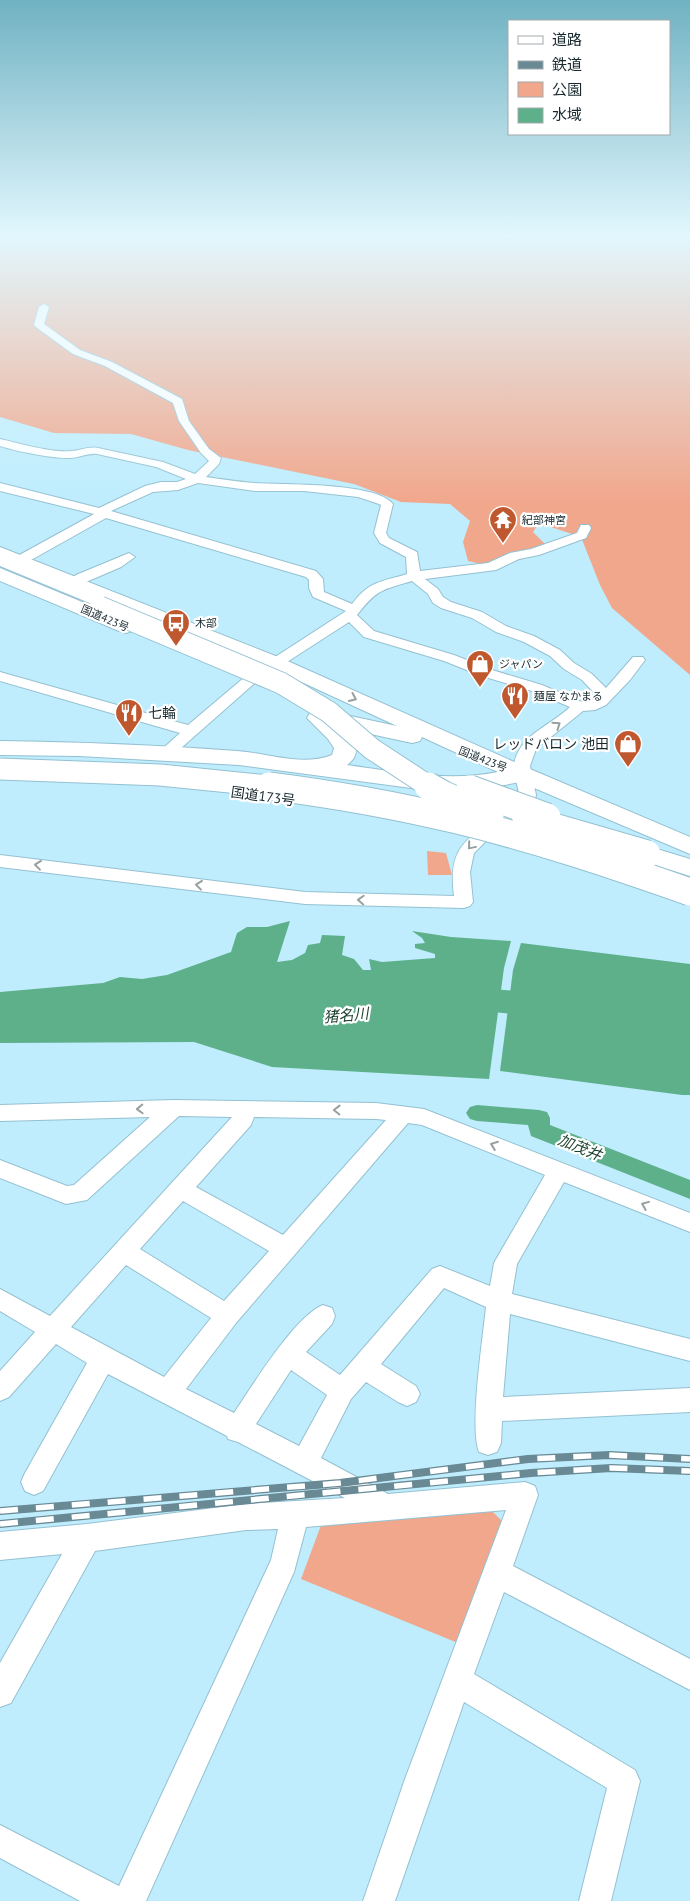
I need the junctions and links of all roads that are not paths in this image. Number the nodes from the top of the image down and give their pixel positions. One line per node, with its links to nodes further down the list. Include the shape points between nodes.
1 (39, 325): 3 (street, via 77,353 110,364 178,401 184,421 205,452 215,458 215,462)
2 (0, 442): 3 (street, via 70,455 98,451 159,464)
3 (197, 479): 5 (street, via 178,486 149,489); 10 (street, via 255,487 304,487 359,494 383,501 387,504 380,533 384,540 412,555)
4 (0, 487): 5 (street)
5 (101, 513): 8 (street); 12 (street, via 311,574 316,579 318,594)
6 (584, 528): 10 (street, via 582,535 491,566)
7 (129, 556): 11 (street)
8 (5, 560): 11 (highway, 国道423号); 29 (highway, bridge, via 289,678 330,701 392,748 463,786 496,800 593,829); 32 (highway, bridge, via 100,607 298,692 329,712 389,761 444,795 517,826)
9 (0, 574): 16 (highway, 国道423号)
10 (414, 576): 12 (street, via 378,586 367,593); 17 (street, via 446,605 477,615 555,653)
11 (74, 582): 14 (highway, 国道423号)
12 (352, 612): 14 (street); 18 (street, via 369,634 537,688)
13 (638, 660): 17 (street)
14 (276, 663): 16 (street); 26 (highway, 国道423号, one-way to 26)
15 (0, 676): 20 (street)
16 (251, 680): 19 (highway, 国道423号); 20 (street)
17 (605, 696): 18 (street, via 590,707)
18 (579, 706): 26 (street, one-way to 18, via 527,748)
19 (307, 709): 24 (highway, via 339,735 346,748 346,753 335,762); 26 (highway, 国道423号, via 344,723 445,745)
20 (191, 731): 22 (street)
21 (0, 748): 22 (highway)
22 (166, 753): 24 (highway)
23 (0, 757): 29 (highway, bridge, via 220,766 323,778 497,811)
24 (313, 767): 26 (highway, via 450,784 494,781)
25 (0, 769): 33 (highway, bridge, via 212,778 372,802 548,844)
26 (522, 774): 27 (highway, 国道173号, via 411,805 366,810 158,784); 28 (highway); 30 (street, one-way to 30, via 528,798 526,805 478,837 463,856 460,867 464,902 305,898)
27 (0, 779)
28 (690, 846)
29 (647, 854): 31 (highway)
30 (0, 861)
31 (690, 868)
32 (690, 884)
33 (690, 892)
34 (174, 1108): 35 (street); 36 (street, one-way to 36); 38 (street, via 79,1194 66,1195)
35 (246, 1109): 37 (street, one-way to 35); 40 (street, via 243,1118)
36 (0, 1113)
37 (404, 1114): 39 (street, one-way to 37, via 424,1117); 42 (street)
38 (0, 1169)
39 (559, 1170): 41 (street, one-way to 39); 45 (street, via 506,1264)
40 (180, 1188): 42 (street); 43 (street)
41 (690, 1223)
42 (285, 1248): 46 (street)
43 (123, 1251): 46 (street); 48 (street)
44 (0, 1299): 48 (street)
45 (499, 1301): 49 (street); 52 (street, via 440,1276); 58 (street)
46 (226, 1315): 55 (street)
47 (323, 1316): 50 (street)
48 (52, 1330): 51 (street); 53 (street)
49 (690, 1350)
50 (288, 1354): 54 (street); 59 (street)
51 (103, 1359): 55 (street); 62 (street)
52 (364, 1367): 54 (street); 56 (street)
53 (0, 1389)
54 (342, 1391): 61 (street)
55 (167, 1393): 59 (street)
56 (407, 1394)
57 (690, 1400): 58 (street)
58 (489, 1410): 60 (street)
59 (237, 1430): 61 (street)
60 (488, 1443)
61 (304, 1464): 63 (street)
62 (34, 1482)
63 (386, 1508): 64 (street); 67 (street, via 525,1495)
64 (295, 1515): 65 (street, via 246,1517); 73 (street, via 284,1562)
65 (88, 1538): 66 (street); 70 (street)
66 (0, 1546)
67 (497, 1573): 68 (street); 69 (street)
68 (690, 1675)
69 (457, 1680): 74 (street); 75 (street, via 624,1781)
70 (0, 1692)
71 (0, 1841): 72 (street)
72 (114, 1901)
73 (129, 1901)
74 (379, 1901)
75 (595, 1901)

